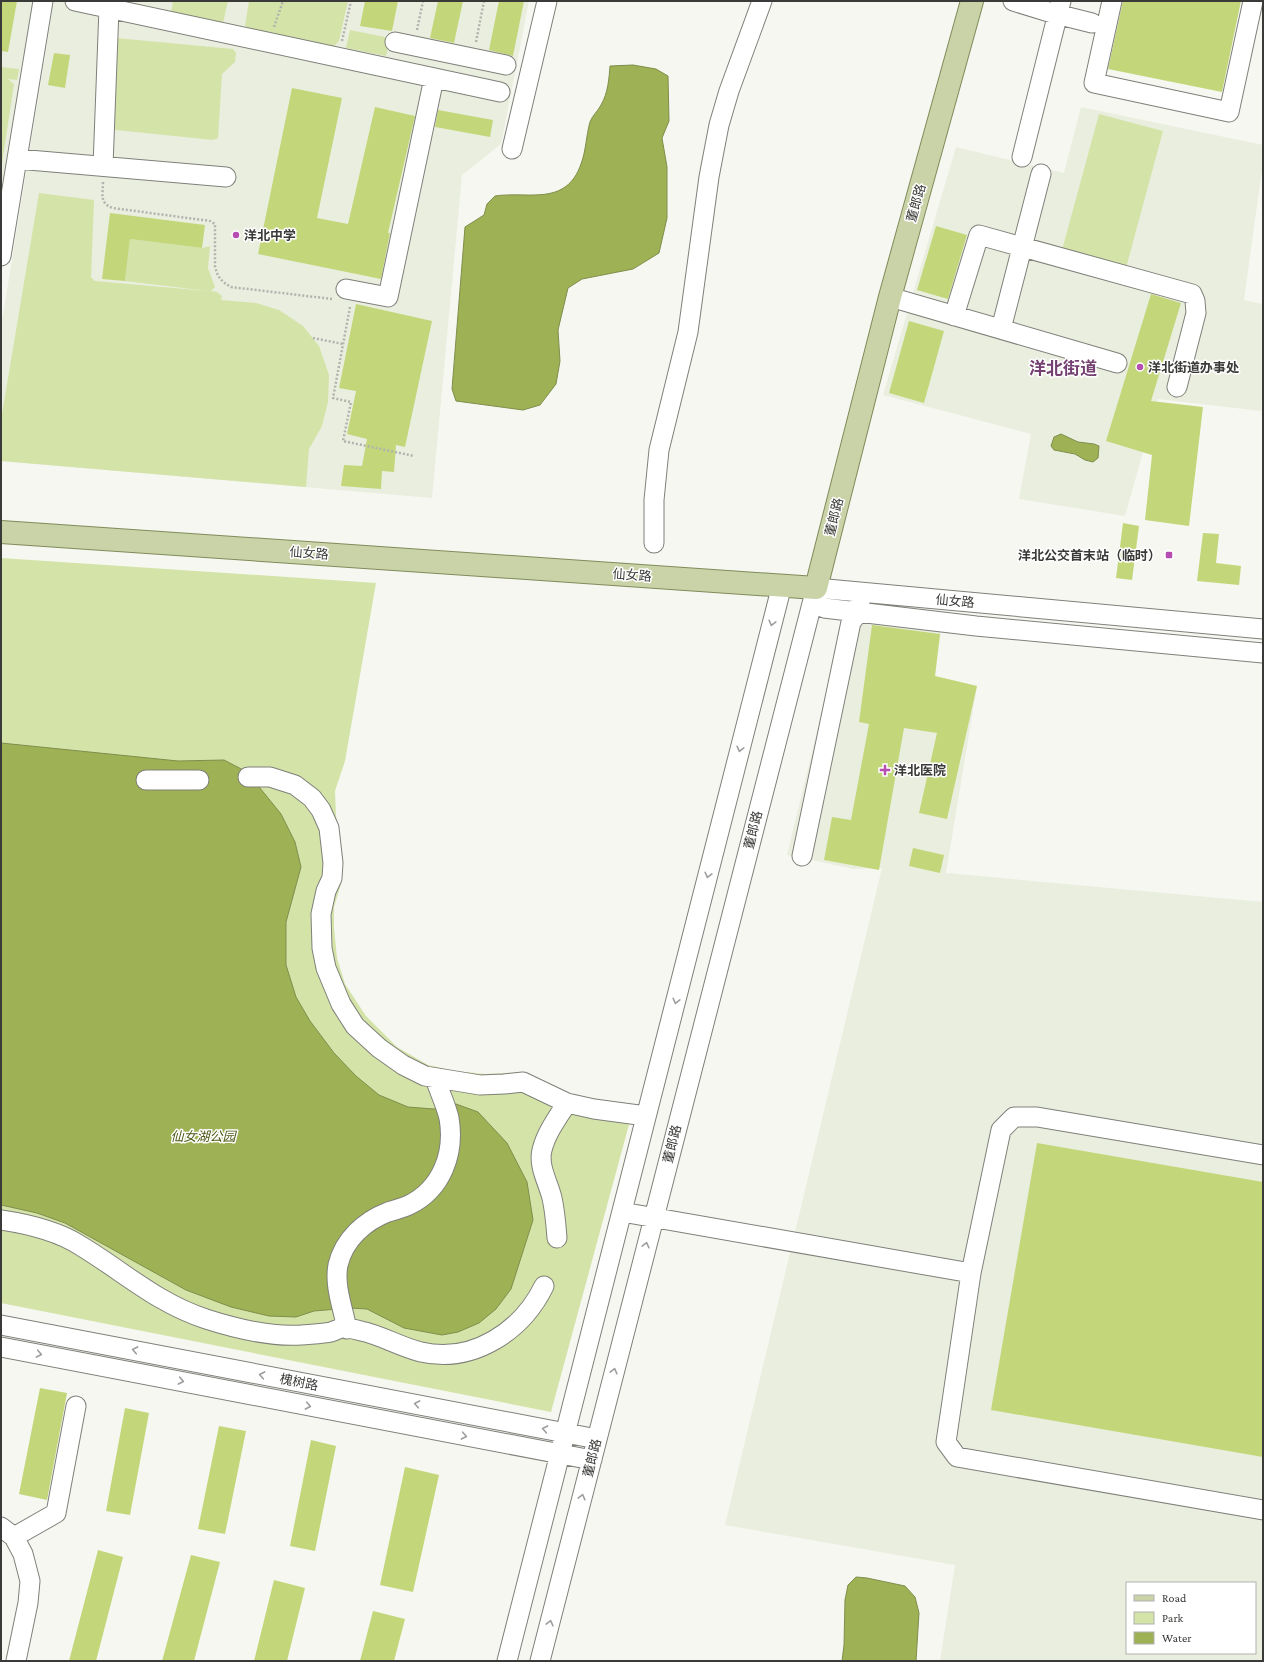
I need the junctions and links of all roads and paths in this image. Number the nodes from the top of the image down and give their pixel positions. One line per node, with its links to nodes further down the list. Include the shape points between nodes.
1 (43, 1): 27 (street)
2 (75, 1): 13 (street)
3 (283, 1): 18 (path)
4 (351, 1): 20 (path)
5 (423, 1): 19 (path)
6 (484, 1): 21 (path)
7 (547, 1): 25 (street)
8 (762, 1): 43 (street, via 719,125 709,177 688,332 659,450 654,500)
9 (972, 1): 34 (main road, 董郎路)
10 (1013, 1): 14 (street)
11 (1112, 1): 16 (street, via 1094,83 1229,112)
12 (1253, 1): 16 (street)
13 (109, 8): 18 (street); 28 (street)
14 (1059, 8): 15 (street); 26 (street)
15 (1092, 23)
16 (1256, 23)
17 (395, 42): 19 (street)
18 (270, 43): 20 (street)
19 (421, 48): 21 (street); 23 (street)
20 (338, 58): 23 (street)
21 (473, 58): 22 (street)
22 (506, 65)
23 (428, 77): 24 (street); 33 (street, via 388,297)
24 (500, 92)
25 (512, 150)
26 (1022, 157)
27 (17, 159): 28 (street); 32 (street)
28 (103, 166): 30 (street); 33 (path, via 103,201 106,206 210,221 215,224 216,273 231,287 335,299)
29 (1041, 174): 31 (street)
30 (226, 177)
31 (1022, 247): 35 (street, via 978,235); 36 (street); 40 (street, via 1192,294 1196,312)
32 (1, 256)
33 (350, 290): 38 (path)
34 (890, 297): 35 (street); 45 (main road, 董郎路)
35 (954, 316): 36 (street)
36 (1001, 329): 39 (street)
37 (312, 338): 38 (path)
38 (343, 344): 41 (path, via 332,398 351,402 343,441)
39 (1117, 363)
40 (1177, 387)
41 (414, 456)
42 (1, 532): 44 (main road, 仙女路)
43 (654, 543)
44 (782, 585): 45 (main road, 仙女路); 57 (street, one-way to 57)
45 (816, 588): 46 (street, 仙女路); 60 (street, 董郎路)
46 (861, 592): 48 (street); 49 (street, 仙女路)
47 (824, 608): 48 (street)
48 (859, 612): 50 (street, via 976,626); 54 (street, via 851,622)
49 (1263, 629)
50 (1263, 653)
51 (251, 777): 55 (street, via 270,777 295,786 312,798 321,810 329,828 333,862 332,878 324,899 320,928 326,968 341,1004 355,1026 379,1048 403,1065)
52 (146, 780): 53 (street)
53 (199, 780)
54 (802, 856)
55 (435, 1078): 56 (street, via 480,1085 523,1082); 65 (street, via 448,1117 450,1147 447,1162 441,1176 421,1198 372,1220 361,1227 351,1239 338,1266 338,1286)
56 (567, 1103): 57 (street, via 594,1110); 62 (street, via 551,1128 542,1150 541,1161 552,1198)
57 (646, 1116): 59 (street)
58 (1263, 1156): 63 (street, via 1037,1117 1014,1117 1001,1130)
59 (622, 1212): 60 (street); 69 (street)
60 (654, 1217): 63 (street); 70 (street, 董郎路, one-way to 60)
61 (1, 1220): 65 (street, via 42,1229 81,1245 121,1274 170,1304 206,1319 268,1333 299,1335 331,1332 342,1328)
62 (557, 1238)
63 (971, 1273): 73 (street, via 946,1442 957,1457)
64 (544, 1286): 65 (street, via 528,1312 510,1330 470,1351 445,1354 422,1352 393,1343)
65 (345, 1321)
66 (1, 1325): 69 (street, 槐树路, one-way to 66)
67 (1, 1347): 71 (street, 槐树路, one-way to 71)
68 (76, 1406): 74 (street, via 56,1513)
69 (566, 1433): 70 (street, 槐树路); 71 (street)
70 (597, 1439): 72 (street, 董郎路)
71 (560, 1454): 72 (street, 槐树路); 76 (street)
72 (592, 1460): 77 (street, 董郎路, one-way to 72)
73 (1263, 1510)
74 (8, 1532): 75 (street, via 22,1554 30,1581)
75 (16, 1661)
76 (507, 1661)
77 (540, 1661)

